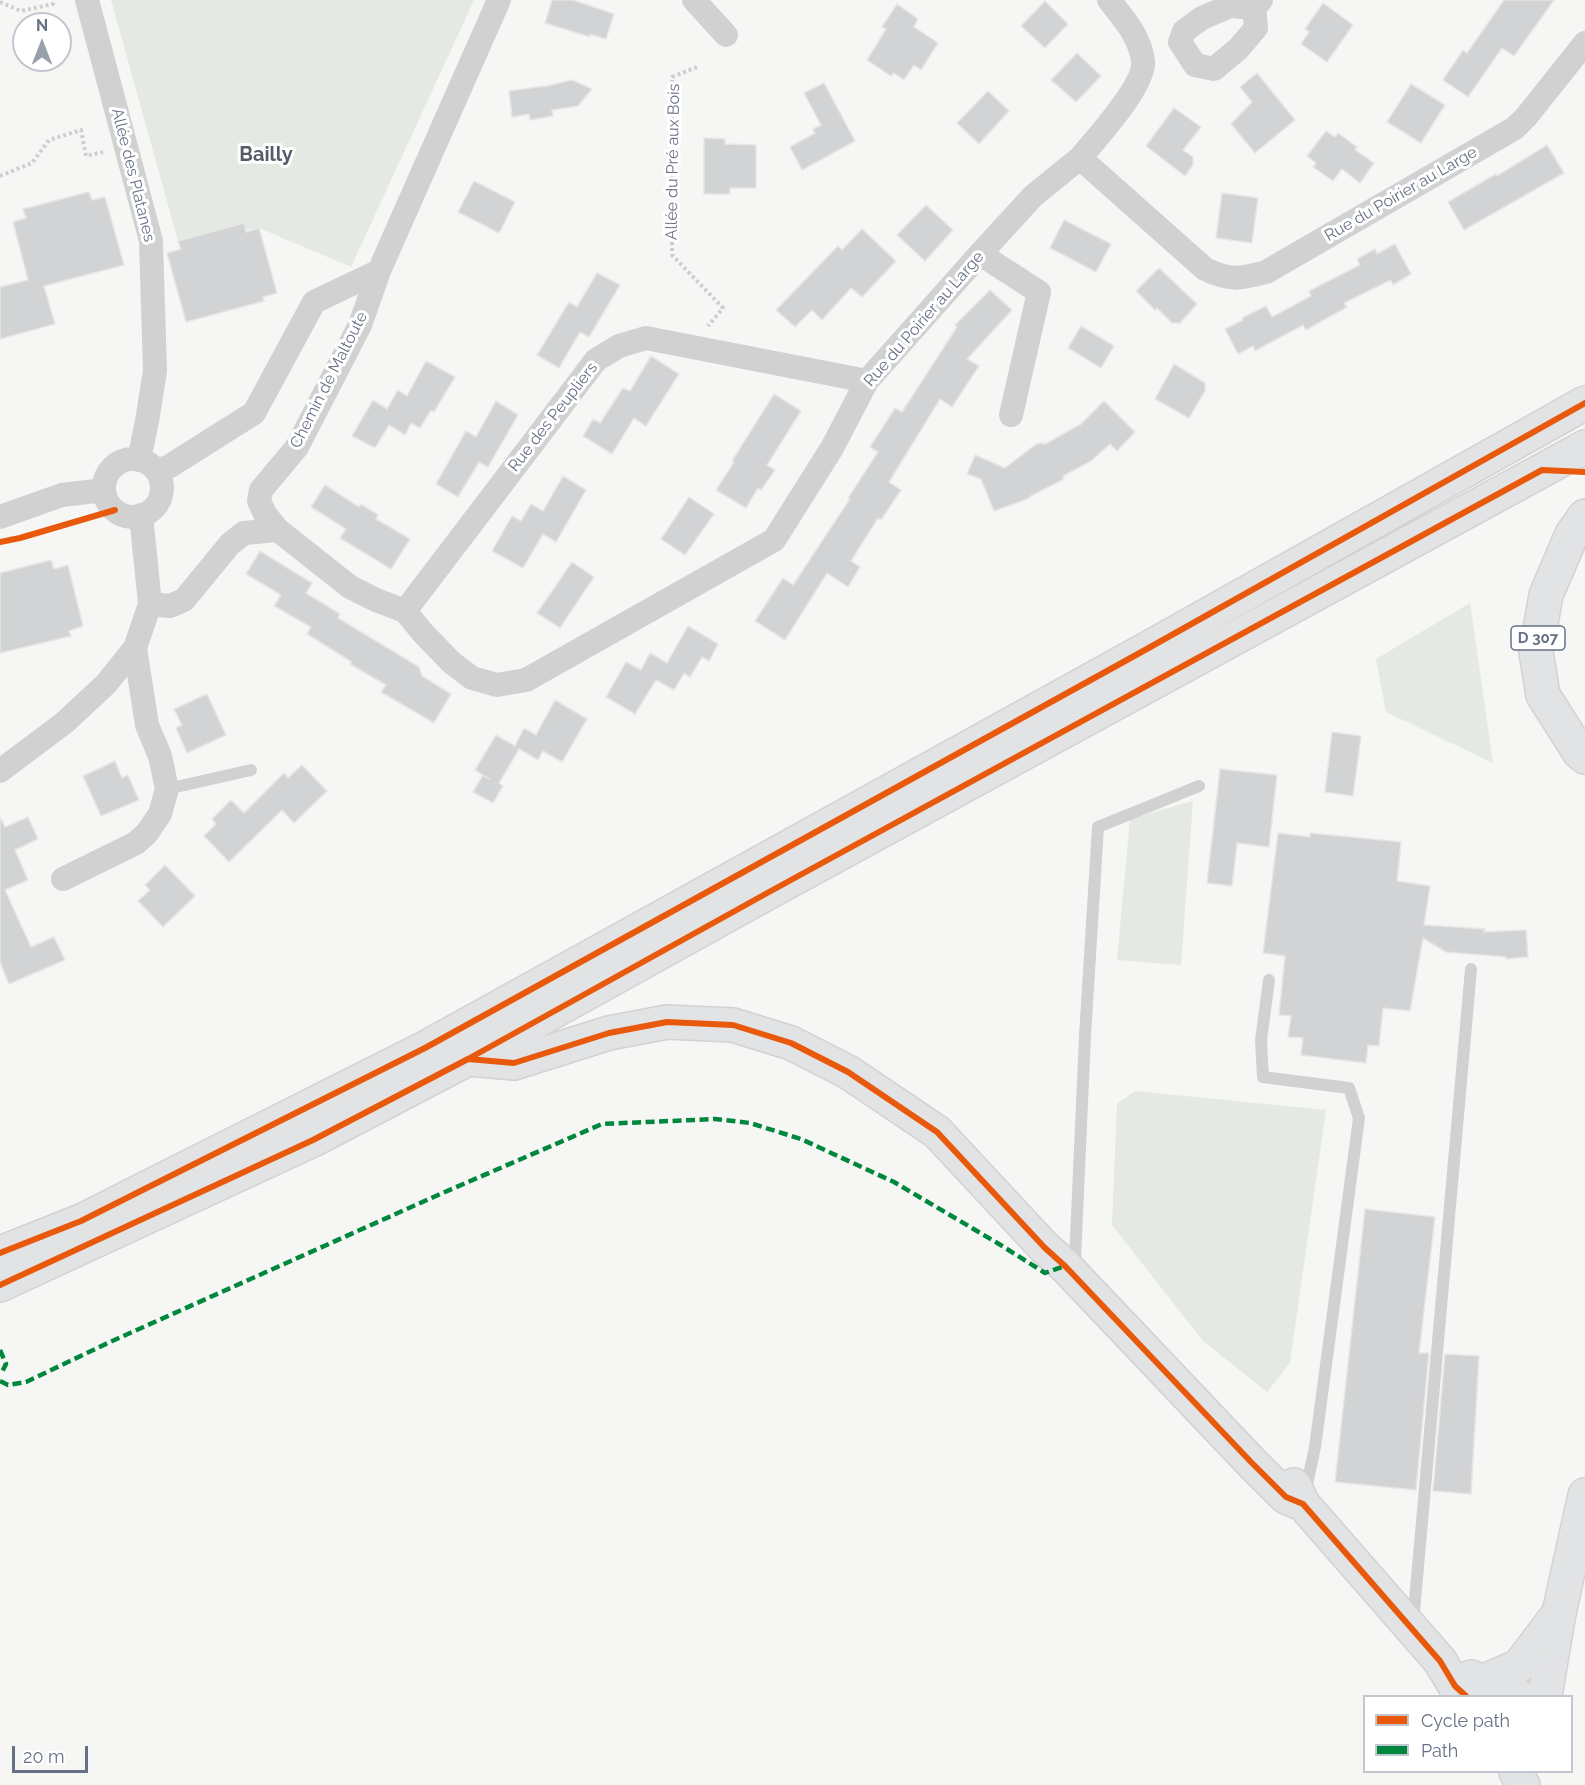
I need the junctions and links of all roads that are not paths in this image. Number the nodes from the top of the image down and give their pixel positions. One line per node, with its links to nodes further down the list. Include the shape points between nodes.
1 (87, 0): 14 (street, Allée des Platanes, via 151,241 155,371 147,421)
2 (499, 0): 9 (street, Chemin de Maltoute)
3 (694, 0): 5 (street)
4 (1109, 0): 7 (street, via 1127,22 1144,63 1122,106)
5 (726, 35)
6 (1585, 43): 7 (street, Rue du Poirier au Large, via 1515,128 1266,272 1242,278 1221,277 1205,269)
7 (1080, 158): 8 (street, Rue du Poirier au Large, via 1033,196)
8 (980, 254): 10 (street, Rue du Poirier au Large); 12 (street, via 1039,292)
9 (379, 271): 14 (street, Chemin de Maltoute, via 314,302 254,413 170,466); 19 (street, Chemin de Maltoute, via 360,325 297,447 261,490 259,501)
10 (867, 381): 21 (street, Rue des Peupliers, via 646,338 620,346 596,360); 21 (street, Rue du Poirier au Large, via 832,448 774,540 526,680 497,685 472,678)
11 (1585, 403): 32 (main road, via 425,1048 81,1221)
12 (1011, 415)
13 (1585, 447): 31 (main road)
14 (148, 465): 15 (street, via 124,460 109,472); 16 (street, via 160,478 162,488 156,506)
15 (104, 490): 16 (street, via 115,510 132,517); 18 (street, via 62,495)
16 (141, 515): 20 (street)
17 (1585, 516): 23 (main road, D 307, via 1572,534 1546,595 1536,652 1543,695)
18 (0, 518)
19 (278, 530): 20 (street, via 244,533 230,544 184,600 170,606); 21 (street, Rue du Poirier au Large, via 350,587)
20 (150, 604): 22 (street)
21 (405, 611)
22 (135, 648): 25 (street, via 106,684 64,723); 27 (street, via 147,725 160,756)
23 (1585, 757)
24 (251, 770): 27 (lane)
25 (0, 771)
26 (1199, 786): 33 (lane, via 1098,827)
27 (167, 789): 28 (street, via 160,814 136,843)
28 (63, 879)
29 (1471, 969): 38 (lane)
30 (1269, 980): 36 (lane, via 1261,1040 1263,1077 1349,1088 1359,1118 1315,1447)
31 (468, 1059): 33 (main road, via 514,1063 609,1033 667,1022 733,1025 791,1044 848,1072 937,1132 1045,1248); 34 (main road, via 313,1140)
32 (0, 1253)
33 (1070, 1263): 36 (main road, via 1265,1476 1286,1497)
34 (0, 1285)
35 (1585, 1495): 37 (main road)
36 (1303, 1504): 38 (main road)
37 (1559, 1613): 39 (main road, via 1519,1666); 41 (main road)
38 (1412, 1628): 39 (main road, via 1440,1660 1468,1676)
39 (1475, 1689): 40 (main road)
40 (1513, 1695)
41 (1545, 1695)

